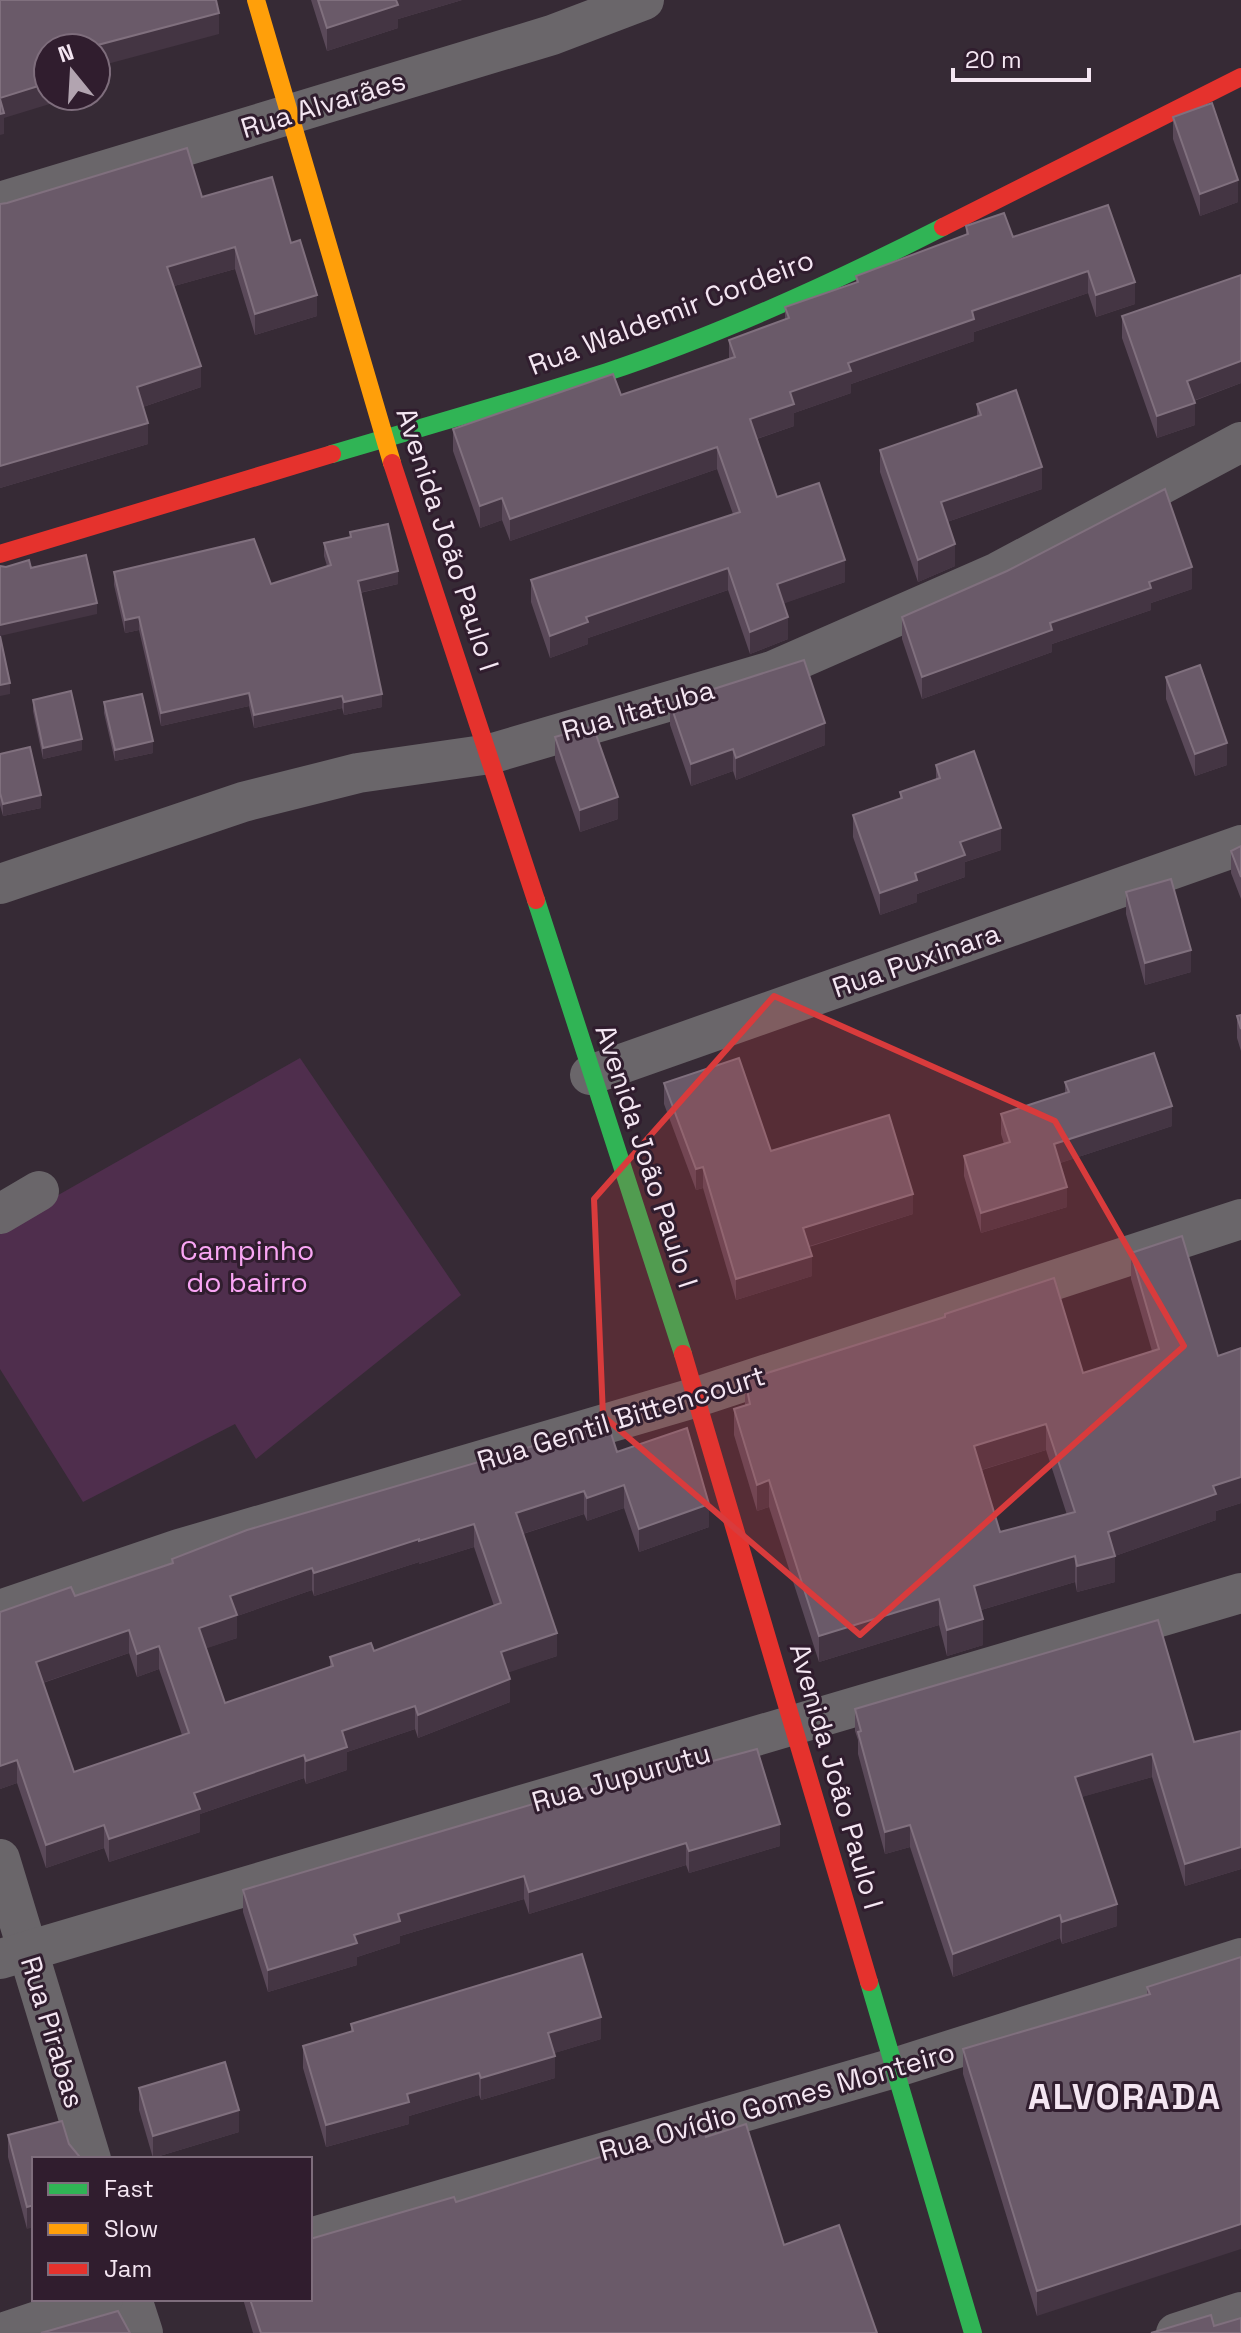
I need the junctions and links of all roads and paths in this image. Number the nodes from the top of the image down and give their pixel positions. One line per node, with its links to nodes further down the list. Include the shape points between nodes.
1 (256, 0): 4 (street, Avenida João Paulo I)
2 (644, 0): 4 (street, Rua Alvarães, via 552,35)
3 (1241, 77): 6 (street, Rua Waldemir Cordeiro, via 858,270 733,324 609,371)
4 (289, 114): 5 (street, Rua Alvarães); 6 (street, Avenida João Paulo I)
5 (0, 202)
6 (383, 438): 8 (street, Rua Waldemir Cordeiro); 9 (street, Avenida João Paulo I)
7 (1241, 442): 9 (street, Rua Itatuba, via 998,572 772,671)
8 (0, 554)
9 (490, 754): 11 (street, Rua Itatuba, via 358,773 243,802); 12 (street, Avenida João Paulo I)
10 (1241, 845): 12 (street, Rua Puxinara)
11 (0, 884)
12 (590, 1075): 16 (street, Avenida João Paulo I)
13 (39, 1191): 14 (street)
14 (0, 1214)
15 (1241, 1219): 16 (street, Rua Gentil Bittencourt)
16 (697, 1397): 18 (street, Rua Gentil Bittencourt, via 179,1549); 19 (street, Avenida João Paulo I)
17 (1241, 1593): 19 (street, Rua Jupurutu)
18 (0, 1610)
19 (794, 1726): 21 (street, Rua Jupurutu); 23 (street, Avenida João Paulo I)
20 (0, 1859): 21 (street, Rua Pirabas)
21 (14, 1954): 24 (street, Rua Pirabas)
22 (1241, 1958): 23 (street, Rua Ovídio Gomes Monteiro)
23 (894, 2068): 25 (street, Rua Ovídio Gomes Monteiro); 31 (street, Avenida João Paulo I)
24 (90, 2157)
25 (312, 2237)
26 (97, 2301): 29 (street)
27 (133, 2301): 30 (street)
28 (1241, 2312): 32 (street)
29 (2, 2333)
30 (143, 2333)
31 (973, 2333)
32 (1176, 2333)

